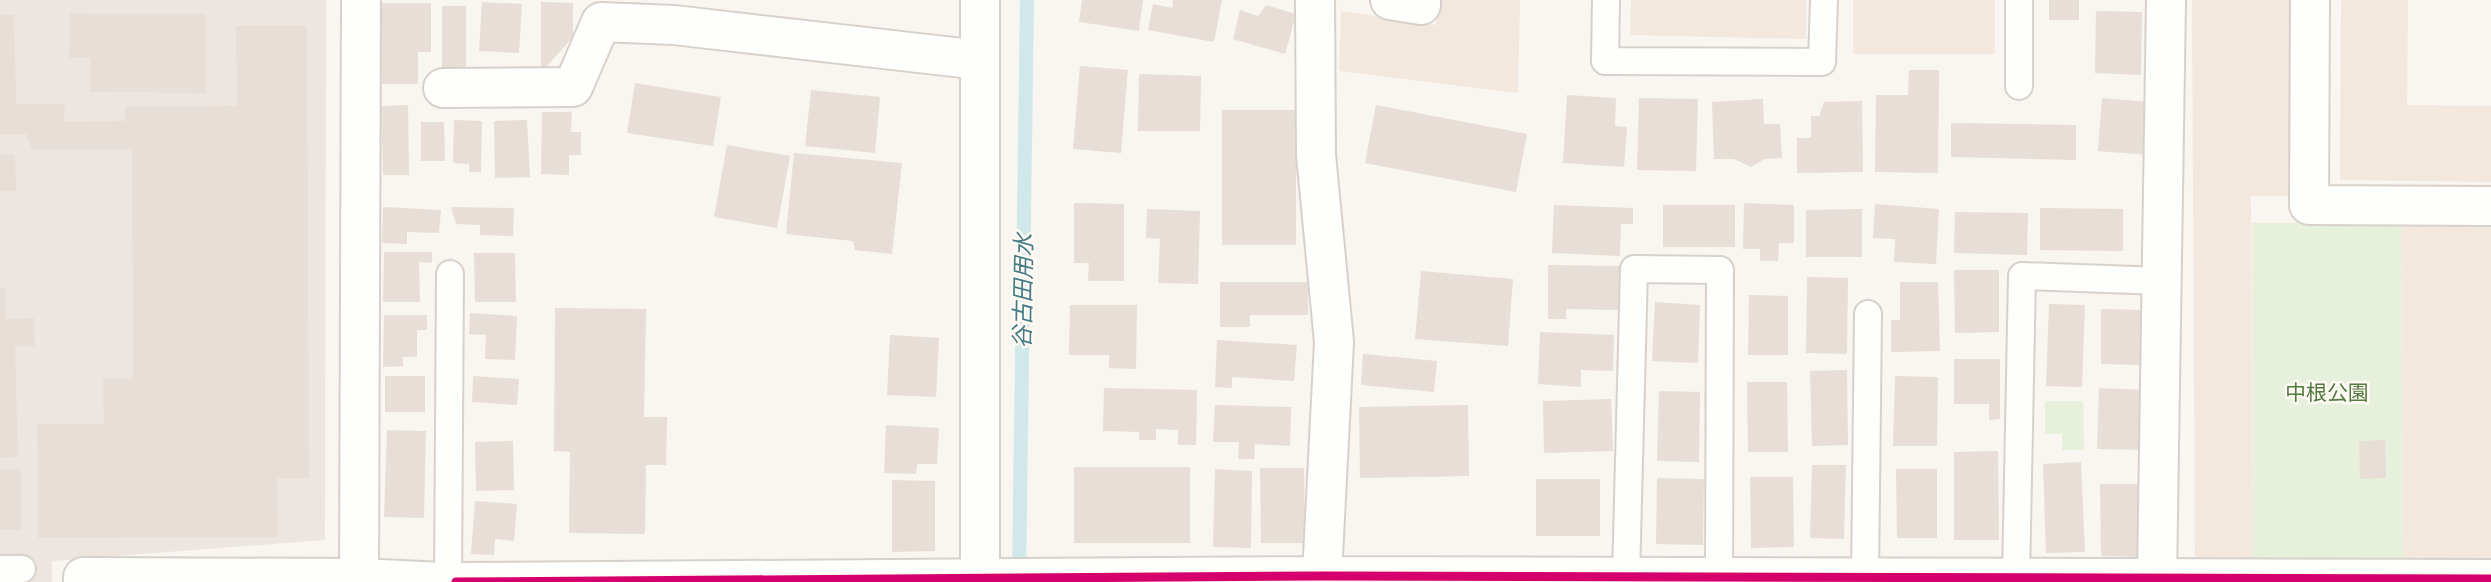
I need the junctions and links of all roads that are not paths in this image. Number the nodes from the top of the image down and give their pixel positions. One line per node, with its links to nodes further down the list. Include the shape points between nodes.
1 (362, 0): 21 (street)
2 (981, 0): 11 (street)
3 (1315, 0): 18 (street, via 1316,155 1334,342)
4 (1390, 0): 5 (street, via 1421,5)
5 (1421, 0)
6 (1606, 0): 7 (lane, via 1605,61 1809,62 1822,62)
7 (1824, 0)
8 (2020, 0): 12 (lane)
9 (2166, 0): 16 (street)
10 (2310, 0): 14 (street, via 2309,205)
11 (980, 60): 13 (street, via 674,25 601,22 573,88); 26 (street)
12 (2019, 86)
13 (443, 88)
14 (2491, 206)
15 (450, 274): 29 (lane)
16 (2162, 281): 23 (lane, via 2022,275); 24 (street)
17 (1868, 314): 22 (lane)
18 (1322, 576): 19 (street); 26 (street)
19 (1626, 577): 20 (street); 20 (lane, via 1634,269 1720,270)
20 (1719, 577): 22 (street)
21 (359, 578): 27 (street, via 83,577); 28 (street)
22 (1865, 578): 23 (street)
23 (2016, 578): 24 (street)
24 (2157, 578): 25 (street, via 2325,571)
25 (2491, 579)
26 (980, 581): 30 (street)
27 (83, 582)
28 (400, 582): 29 (street)
29 (446, 582)
30 (456, 582)

